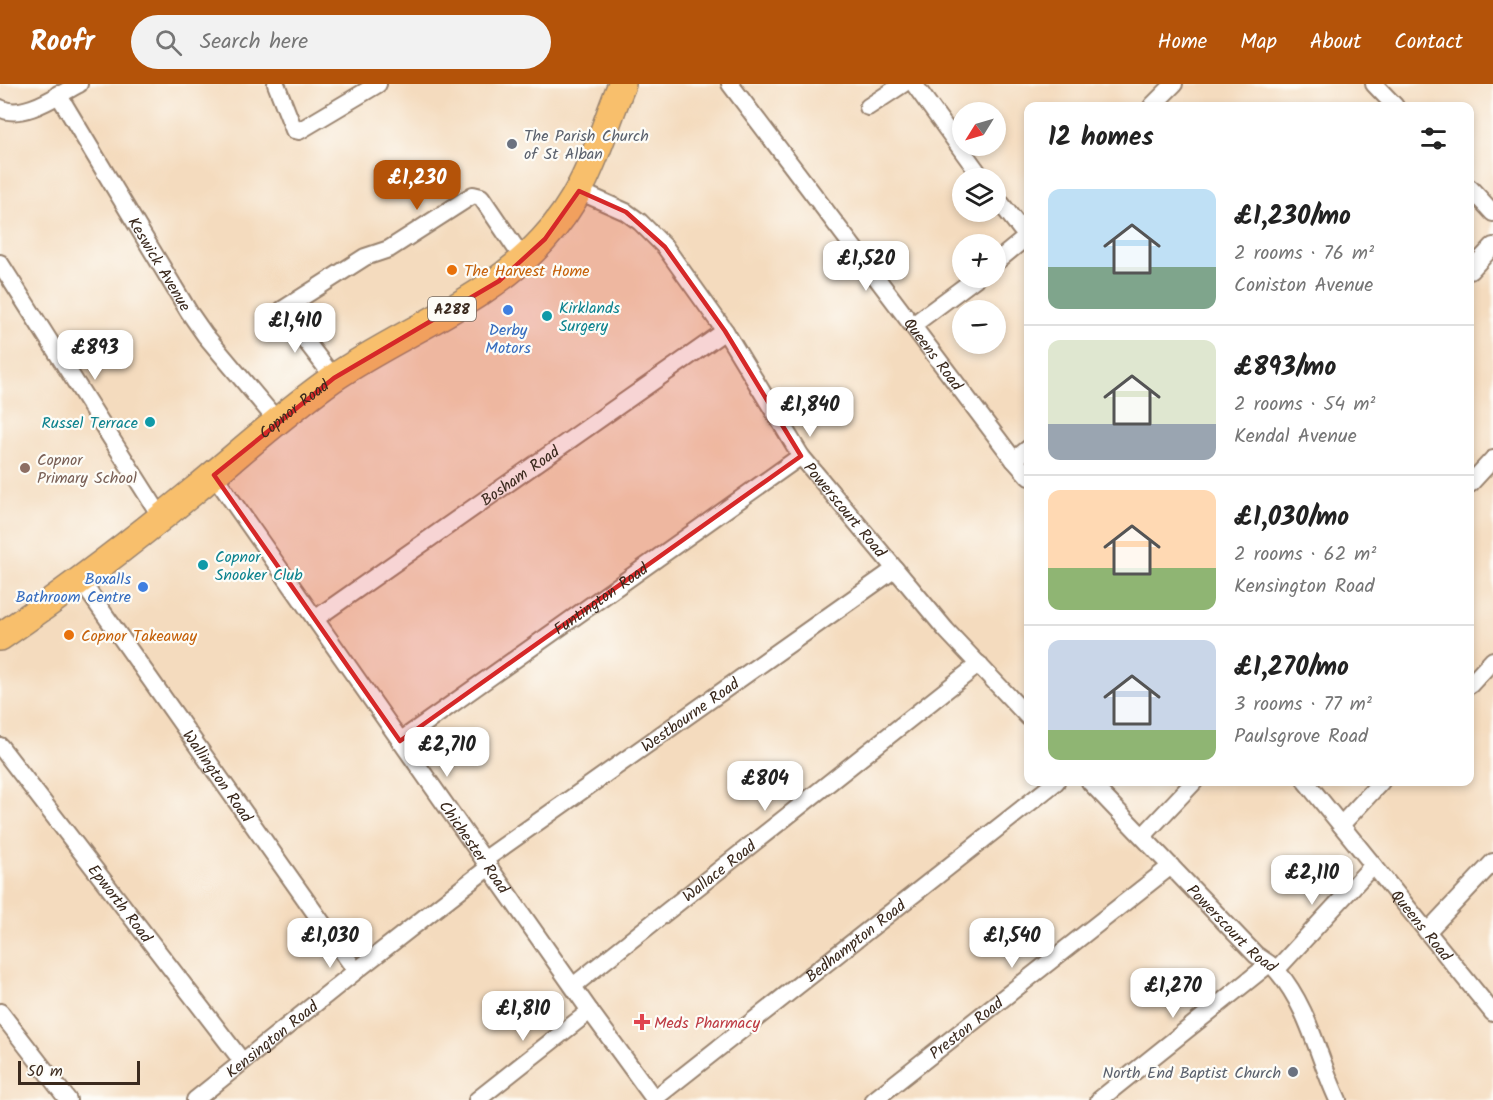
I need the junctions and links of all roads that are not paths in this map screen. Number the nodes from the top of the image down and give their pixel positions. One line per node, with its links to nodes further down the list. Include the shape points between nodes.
1 (80, 84): 10 (street)
2 (276, 84): 3 (street, via 294,130 299,131)
3 (378, 84)
4 (622, 84): 16 (main road, Copnor Road / A288)
5 (730, 84): 28 (street, Queens Road)
6 (903, 84): 13 (street)
7 (914, 84): 15 (street)
8 (1174, 84): 11 (street)
9 (1374, 84): 12 (street)
10 (58, 94): 14 (street, via 26,110); 31 (street, Keswick Avenue, via 189,312)
11 (1156, 102)
12 (1388, 102)
13 (868, 107)
14 (0, 108)
15 (975, 168)
16 (579, 191): 24 (main road, Copnor Road / A288); 29 (street, Powerscourt Road, via 640,222 665,247)
17 (1474, 192): 19 (street)
18 (1006, 209): 20 (street)
19 (1493, 213)
20 (1024, 231)
21 (1024, 239): 23 (street)
22 (1493, 246): 26 (street)
23 (1006, 254)
24 (524, 260): 30 (main road, Copnor Road / A288, via 474,297); 30 (street, via 481,197 473,195 389,249 365,257 282,310)
25 (0, 263): 39 (street)
26 (1474, 267)
27 (963, 288): 28 (street)
28 (913, 325): 35 (street, Queens Road)
29 (725, 331): 33 (street, Powerscourt Road); 42 (street, Bosham Road)
30 (334, 378): 31 (main road, Copnor Road / A288)
31 (278, 422): 37 (main road, Copnor Road / A288)
32 (1024, 452): 35 (street)
33 (801, 456): 40 (street, Powerscourt Road); 48 (street, Funtington Road)
34 (1493, 459): 38 (street)
35 (1014, 460): 36 (street, Queens Road)
36 (1024, 471)
37 (214, 474): 39 (main road, Copnor Road / A288); 42 (street, Chichester Road)
38 (1474, 479)
39 (161, 518): 41 (main road, Copnor Road / A288)
40 (895, 569): 45 (street, Powerscourt Road); 58 (street, Westbourne Road)
41 (81, 581): 43 (main road, Copnor Road / A288); 63 (street, Wallington Road)
42 (315, 620): 48 (street, Chichester Road)
43 (0, 637)
44 (1493, 660): 46 (street)
45 (979, 664): 47 (street, Powerscourt Road); 64 (street, Wallace Road)
46 (1474, 681)
47 (1024, 713)
48 (400, 741): 58 (street, Chichester Road)
49 (0, 746): 68 (street, Epworth Road)
50 (1051, 786): 70 (street, Bedhampton Road)
51 (1094, 786): 56 (street, Powerscourt Road)
52 (1190, 786): 56 (street)
53 (1309, 786): 55 (street, Queens Road)
54 (1377, 786): 55 (street)
55 (1341, 825): 59 (street, Queens Road)
56 (1143, 836): 60 (street, Powerscourt Road)
57 (1493, 862): 61 (street)
58 (487, 864): 63 (street, Kensington Road); 64 (street, Chichester Road)
59 (1373, 865): 61 (street, Queens Road); 62 (street)
60 (1171, 866): 62 (street, Powerscourt Road, via 1256,955); 74 (street, Preston Road)
61 (1427, 932): 67 (street, Queens Road)
62 (1273, 967): 69 (street, Powerscourt Road, via 1293,991 1304,1015); 75 (street)
63 (356, 971): 68 (street, Kensington Road)
64 (573, 986): 65 (street, Chichester Road)
65 (590, 1011): 70 (street, Chichester Road); 73 (street)
66 (0, 1012): 71 (street)
67 (1493, 1013)
68 (242, 1061): 72 (street, Kensington Road)
69 (1332, 1097)
70 (655, 1099)
71 (68, 1100)
72 (195, 1100)
73 (477, 1100)
74 (874, 1100)
75 (1099, 1100)

